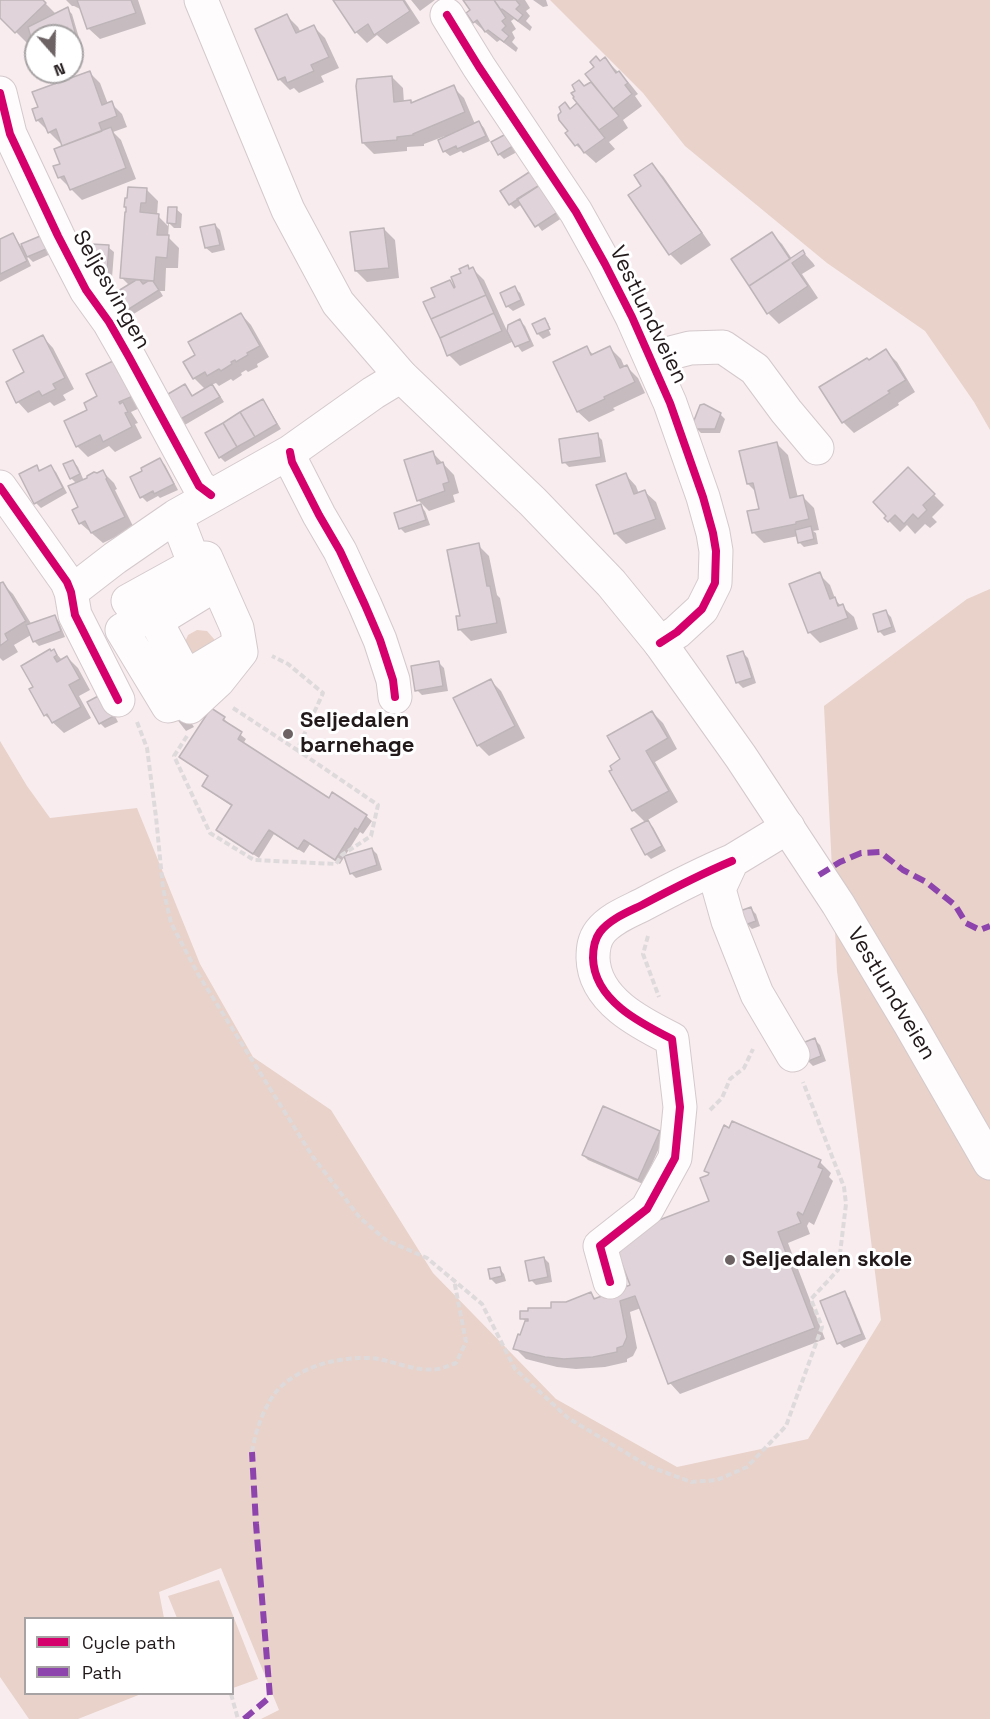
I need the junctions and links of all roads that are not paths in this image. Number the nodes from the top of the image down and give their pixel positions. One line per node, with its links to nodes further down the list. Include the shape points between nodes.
1 (201, 0): 5 (street, Vestlundveien, via 288,210 338,303)
2 (447, 15): 4 (street, Vestlundveien, via 576,212)
3 (0, 93): 9 (street, Seljesvingen, via 10,134 86,290 109,322 199,486)
4 (651, 358): 6 (street, via 690,348 723,347 755,369); 13 (street, Vestlundveien, via 703,497 716,551 715,583 702,609)
5 (400, 376): 7 (street); 13 (street, Vestlundveien, via 611,582)
6 (817, 448)
7 (290, 452): 9 (street); 14 (street, via 365,605 380,640)
8 (0, 487): 12 (street)
9 (211, 495): 10 (street)
10 (176, 516): 11 (street); 12 (street)
11 (200, 578): 11 (street, via 206,558 237,628 241,652 190,707 184,701 168,706 122,630 142,620 128,601)
12 (71, 592): 15 (street, via 75,615)
13 (660, 643): 16 (street, Vestlundveien)
14 (395, 697)
15 (118, 700)
16 (788, 827): 17 (street); 19 (street, Vestlundveien, via 868,954)
17 (732, 861): 18 (street, via 718,889 725,912 757,993); 20 (street, via 614,920 594,943 593,961 608,997 632,1017 672,1039 680,1107 675,1158 647,1209 600,1246)
18 (793, 1055)
19 (990, 1163)
20 (610, 1282)

